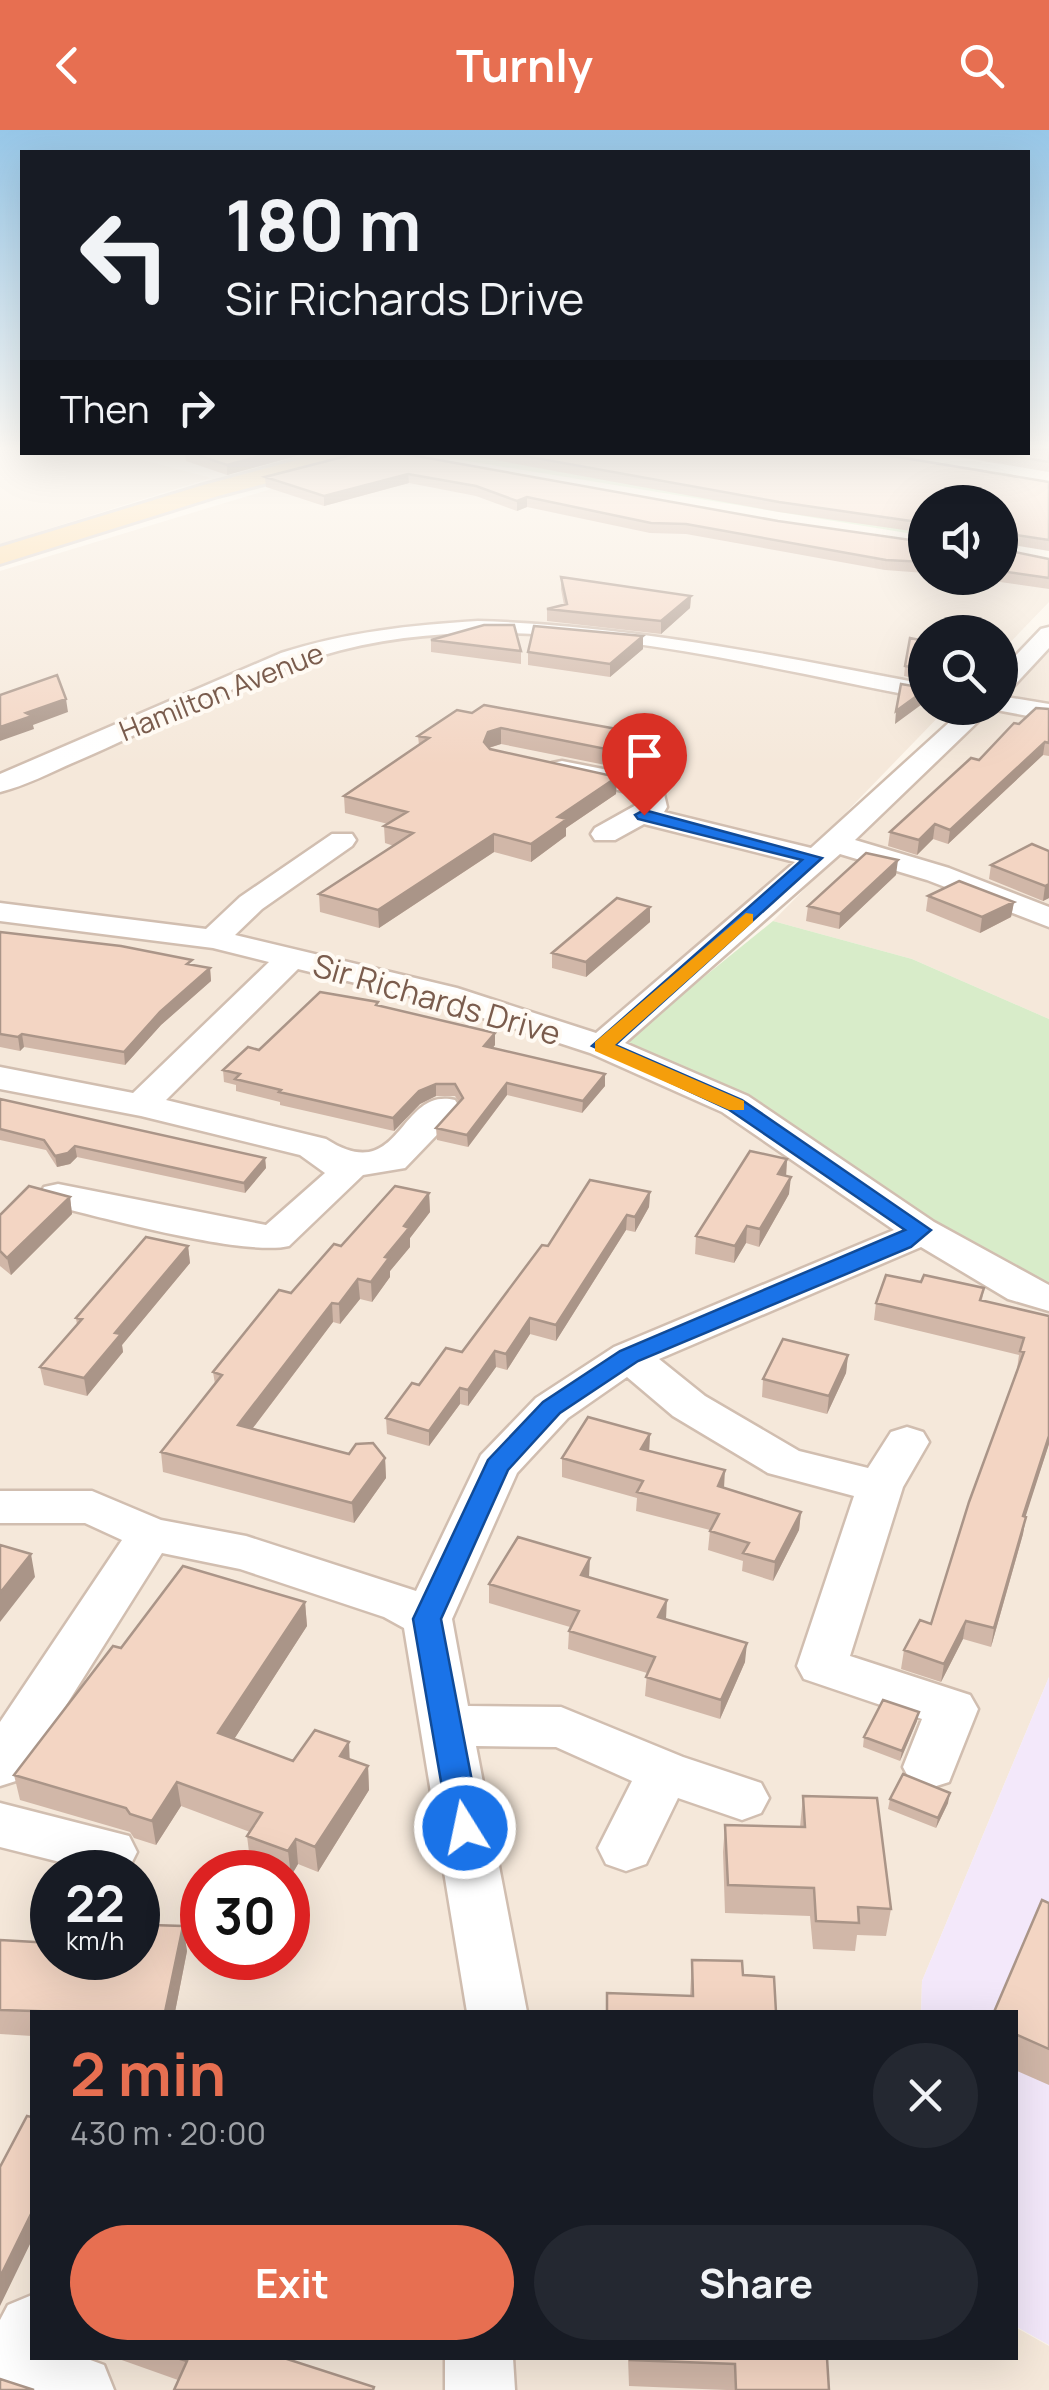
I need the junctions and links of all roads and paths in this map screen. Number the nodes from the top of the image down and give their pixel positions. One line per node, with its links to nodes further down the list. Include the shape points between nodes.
1 (1049, 634): 2 (street)
2 (1018, 667)
3 (908, 687): 8 (street, Hamilton Avenue, via 643,641 454,626 377,636 256,671)
4 (1018, 707): 5 (street)
5 (1049, 712)
6 (961, 725): 11 (street)
7 (533, 762): 9 (street, via 649,790 653,807)
8 (0, 784)
9 (644, 815): 10 (street); 11 (street)
10 (605, 834)
11 (824, 851): 14 (street, via 938,874); 17 (street)
12 (343, 852): 15 (street, via 252,903)
13 (0, 912): 15 (street, Sir Richards Drive)
14 (1049, 918)
15 (212, 938): 16 (street, Sir Richards Drive)
16 (290, 958): 17 (street, Sir Richards Drive, via 446,994); 19 (street)
17 (602, 1046): 23 (street, Sir Richards Drive, via 735,1104)
18 (0, 1078): 19 (street)
19 (141, 1106): 21 (street, via 313,1146)
20 (442, 1108): 21 (street, via 392,1160)
21 (342, 1166): 22 (street, via 344,1176 275,1238)
22 (58, 1195)
23 (920, 1230): 24 (street, Sir Richards Drive); 25 (street)
24 (1049, 1300)
25 (629, 1356): 27 (street, via 689,1406 784,1462); 30 (street, via 552,1408 497,1466)
26 (906, 1442): 27 (street)
27 (880, 1486): 33 (street, via 822,1666 952,1709)
28 (0, 1507): 29 (street, via 92,1507)
29 (150, 1534): 30 (street, via 246,1553); 32 (street)
30 (427, 1619): 31 (street)
31 (448, 1726): 34 (street, via 561,1727); 39 (street)
32 (0, 1765)
33 (930, 1767)
34 (664, 1772): 35 (street); 37 (street)
35 (742, 1798)
36 (0, 1824): 38 (street)
37 (626, 1848)
38 (101, 1850)
39 (497, 2010)
40 (30, 2333): 42 (street, via 12,2370)
41 (479, 2360): 43 (street)
42 (78, 2390)
43 (480, 2390)

